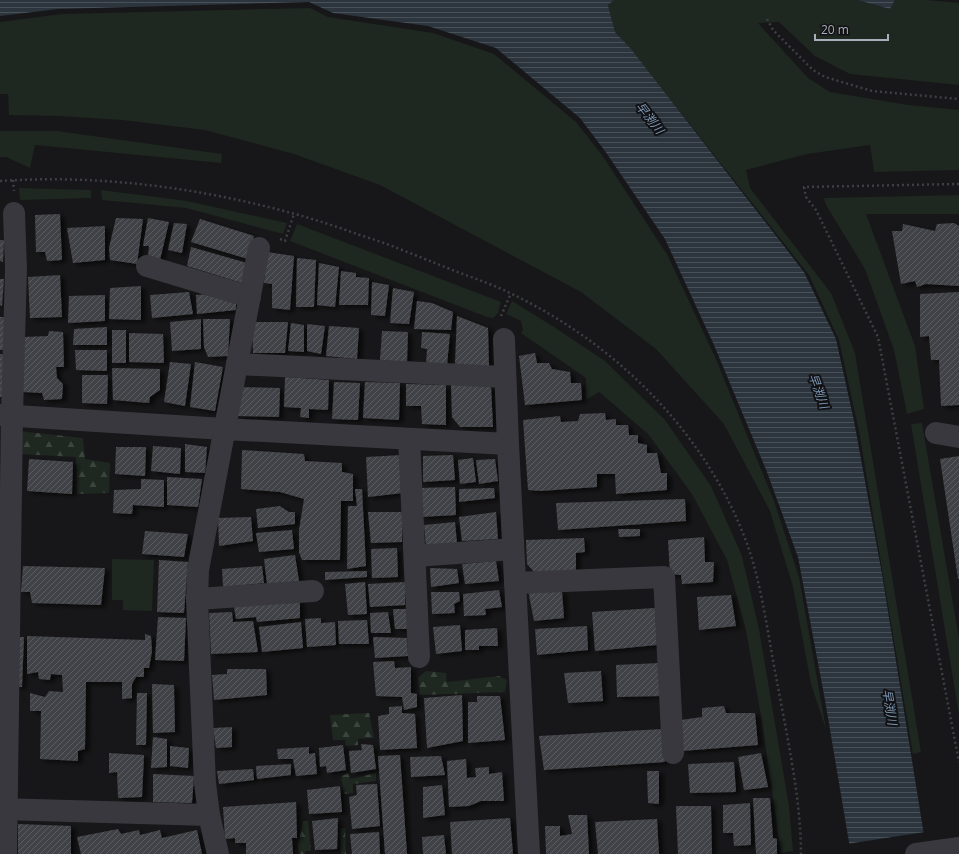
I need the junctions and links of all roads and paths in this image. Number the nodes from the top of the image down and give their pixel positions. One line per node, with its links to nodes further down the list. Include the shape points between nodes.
1 (767, 19): 2 (path, via 773,30 814,70 825,77 872,91)
2 (959, 99)
3 (13, 180): 5 (path)
4 (959, 184): 30 (path, via 804,187 806,197 816,210 878,337)
5 (14, 192)
6 (14, 213): 17 (street, via 16,269)
7 (294, 214): 8 (path)
8 (289, 228)
9 (259, 248): 12 (street)
10 (147, 266): 12 (street)
11 (511, 293): 13 (path)
12 (250, 297): 15 (street)
13 (507, 303)
14 (504, 339): 16 (street)
15 (237, 364): 16 (street); 18 (street)
16 (505, 377): 22 (street)
17 (6, 415): 18 (street); 31 (street)
18 (224, 429): 21 (street); 27 (street, via 198,570)
19 (936, 433): 20 (street)
20 (959, 437)
21 (409, 439): 22 (street); 24 (street)
22 (508, 444): 23 (street)
23 (513, 549): 24 (street); 25 (street)
24 (415, 556): 28 (street)
25 (515, 583): 29 (street, via 664,577); 36 (street)
26 (313, 591): 27 (street)
27 (197, 599): 32 (street, via 205,783)
28 (420, 656)
29 (673, 753)
30 (959, 762)
31 (3, 809): 32 (street); 34 (street)
32 (209, 815): 35 (street)
33 (959, 848): 37 (street)
34 (6, 854)
35 (218, 854)
36 (529, 854)
37 (916, 854)

